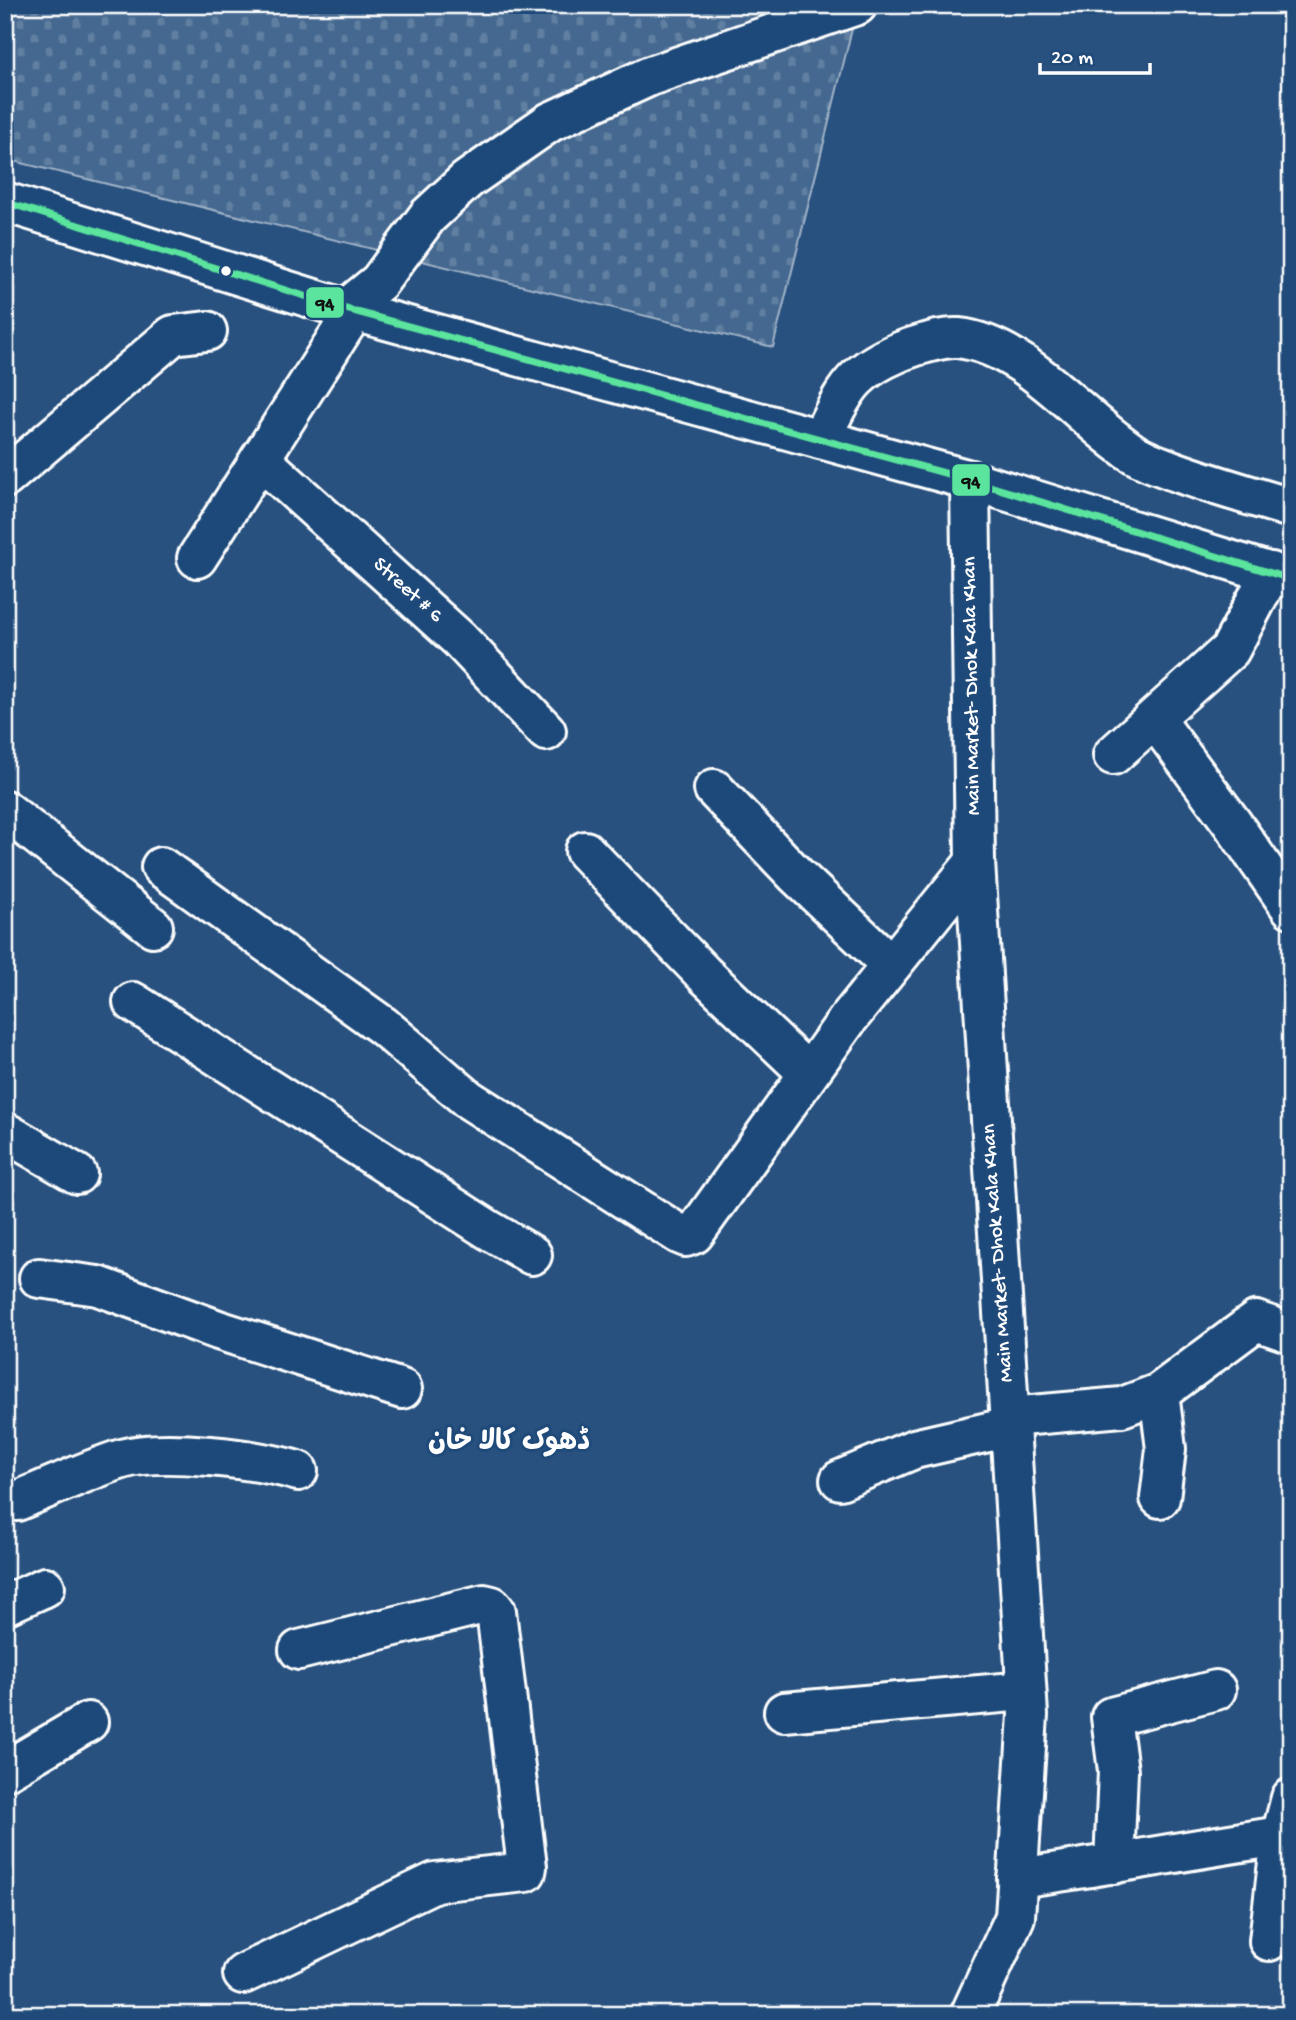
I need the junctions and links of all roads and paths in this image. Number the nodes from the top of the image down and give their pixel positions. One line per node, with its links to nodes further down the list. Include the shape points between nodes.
1 (857, 5): 3 (street, via 650,76 550,122 428,216 379,282)
2 (5, 202): 3 (street)
3 (351, 310): 5 (street); 6 (street)
4 (207, 331): 7 (street, via 173,335)
5 (821, 439): 8 (street); 9 (street, via 855,380 903,350 956,338 992,348 1033,373 1131,452 1200,480)
6 (260, 459): 10 (street); 13 (street, Street # 6, via 459,639)
7 (5, 478)
8 (970, 480): 11 (street); 18 (street, Main Market- Dhok Kala Khan)
9 (1291, 508)
10 (197, 558)
11 (1281, 575): 12 (street, via 1230,650)
12 (1155, 719): 14 (street); 20 (street)
13 (546, 731)
14 (1113, 755)
15 (714, 789): 22 (street)
16 (5, 810): 21 (street)
17 (585, 851): 24 (street)
18 (975, 862): 22 (street); 32 (street, Main Market- Dhok Kala Khan)
19 (161, 867): 24 (street, via 383,1026 468,1099 686,1237 694,1234)
20 (1291, 908)
21 (153, 927)
22 (891, 965): 24 (street)
23 (133, 1002): 27 (street)
24 (808, 1073)
25 (5, 1132): 26 (street)
26 (77, 1174)
27 (532, 1255)
28 (39, 1278): 30 (street, via 98,1286)
29 (1291, 1333): 31 (street, via 1256,1321)
30 (402, 1389)
31 (1159, 1393): 32 (street, via 1122,1407); 35 (street, via 1166,1449)
32 (1009, 1422): 34 (street, via 914,1449); 41 (street, Main Market- Dhok Kala Khan)
33 (298, 1471): 36 (street, via 271,1463 172,1454 125,1458)
34 (840, 1480)
35 (1160, 1498)
36 (18, 1501)
37 (45, 1587): 38 (street)
38 (5, 1605)
39 (299, 1650): 50 (street, via 484,1604 492,1606 527,1867 526,1872 435,1882)
40 (1216, 1690): 47 (street, via 1111,1717 1118,1770)
41 (1026, 1691): 42 (street); 48 (street, Main Market- Dhok Kala Khan)
42 (784, 1712)
43 (88, 1722): 44 (street)
44 (5, 1772)
45 (1291, 1798): 46 (street)
46 (1281, 1836): 47 (street); 49 (street)
47 (1114, 1864): 48 (street)
48 (1017, 1878): 51 (street, Main Market- Dhok Kala Khan, via 1015,1917)
49 (1269, 1941)
50 (243, 1974)
51 (970, 2015)

